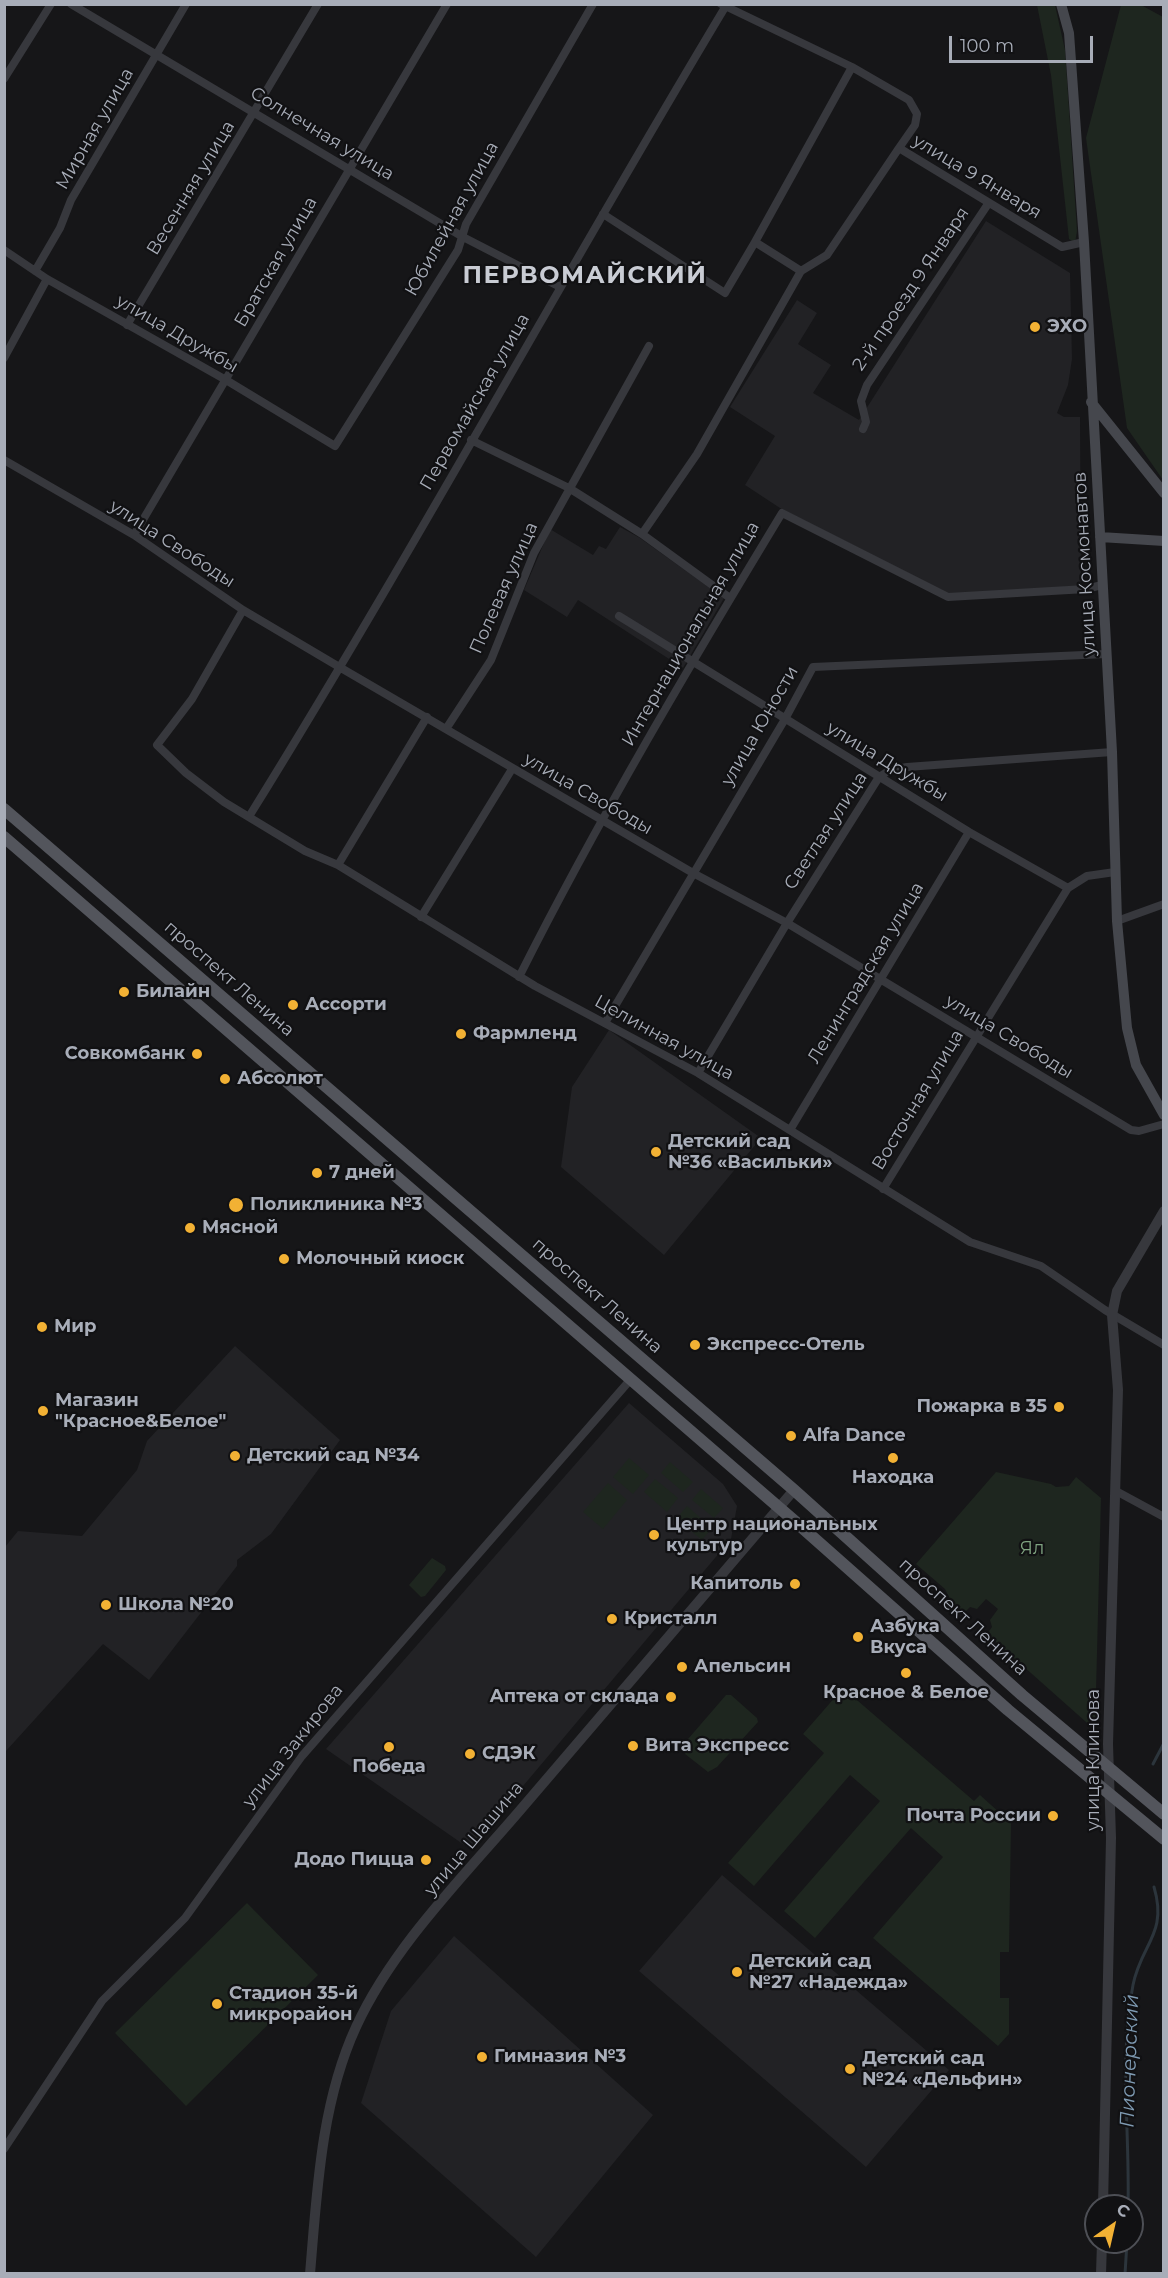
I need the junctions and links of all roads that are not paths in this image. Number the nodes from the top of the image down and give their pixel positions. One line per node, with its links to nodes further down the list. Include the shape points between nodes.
1 (51, 4): 11 (street)
2 (70, 4): 9 (street, Солнечная улица)
3 (186, 4): 9 (street, Мирная улица)
4 (318, 4): 12 (street, Весенняя улица)
5 (447, 4): 14 (street, Братская улица)
6 (593, 4): 17 (street, Юбилейная улица, via 466,224)
7 (1061, 4): 19 (main road, улица Космонавтов, via 1069,33)
8 (725, 5): 10 (street); 16 (street, Первомайская улица)
9 (157, 56): 12 (street, Солнечная улица); 21 (street, Мирная улица, via 71,200 60,228)
10 (852, 66): 13 (street, via 909,100 917,114 915,125); 18 (street)
11 (4, 79)
12 (255, 112): 14 (street, Солнечная улица); 25 (street, Весенняя улица)
13 (899, 148): 15 (street, улица 9 Января); 22 (street, улица 9 Января, via 827,255)
14 (350, 170): 17 (street, Солнечная улица); 28 (street, Братская улица)
15 (988, 204): 19 (street, улица 9 Января, via 1062,247); 30 (street, 2-й проезд 9 Января, via 867,385 861,401 866,422)
16 (603, 214): 18 (street, via 725,293); 24 (street, Первомайская улица)
17 (463, 237): 24 (street, Солнечная улица); 32 (street, Юбилейная улица)
18 (755, 242): 22 (street)
19 (1084, 242): 29 (main road, улица Космонавтов)
20 (4, 250): 21 (street, улица Дружбы)
21 (34, 271): 23 (street, улица Дружбы)
22 (801, 271): 36 (street, улица 9 Января, via 697,454)
23 (47, 279): 25 (street, улица Дружбы); 27 (street)
24 (560, 287): 31 (street, Первомайская улица)
25 (127, 325): 28 (street, улица Дружбы)
26 (649, 346): 34 (street, Полевая улица)
27 (4, 358)
28 (226, 380): 32 (street, улица Дружбы); 37 (street, Братская улица)
29 (1091, 402): 35 (main road); 38 (main road, улица Космонавтов)
30 (863, 429)
31 (471, 440): 34 (street); 46 (street, Первомайская улица)
32 (334, 446)
33 (4, 460): 37 (street, улица Свободы)
34 (569, 488): 36 (street); 49 (street, Полевая улица, via 534,553 491,660)
35 (1164, 493)
36 (642, 534): 41 (street)
37 (134, 535): 42 (street, улица Свободы)
38 (1100, 537): 39 (main road); 40 (main road, улица Космонавтов)
39 (1164, 542)
40 (1102, 585): 41 (street, Интернациональная улица, via 948,597 782,513); 44 (main road, улица Космонавтов)
41 (730, 598): 45 (street, Интернациональная улица)
42 (243, 610): 46 (street, улица Свободы); 54 (street, Целинная улица, via 192,699 157,745 224,802)
43 (619, 616): 45 (street, улица Дружбы)
44 (1106, 654): 48 (street, улица Юности, via 813,667); 50 (main road, улица Космонавтов)
45 (692, 662): 48 (street, улица Дружбы); 55 (street, Интернациональная улица)
46 (341, 668): 47 (street, улица Свободы); 54 (street, Первомайская улица)
47 (426, 717): 49 (street, улица Свободы); 58 (street)
48 (785, 719): 52 (street, улица Дружбы); 60 (street, улица Юности)
49 (446, 729): 51 (street, улица Свободы)
50 (1112, 752): 52 (street, Светлая улица, via 908,767); 59 (main road, улица Космонавтов)
51 (512, 769): 55 (street, улица Свободы); 63 (street)
52 (879, 777): 56 (street, улица Дружбы); 65 (street, Светлая улица)
53 (4, 808): 76 (main road, проспект Ленина)
54 (250, 815): 58 (street, Целинная улица, via 305,851)
55 (603, 821): 60 (street, улица Свободы); 66 (street, Интернациональная улица)
56 (969, 832): 61 (street, улица Дружбы); 67 (street, Ленинградская улица)
57 (4, 837): 77 (main road)
58 (339, 865): 63 (street, Целинная улица)
59 (1115, 872): 61 (street, via 1087,876); 64 (main road, улица Космонавтов)
60 (693, 873): 65 (street, улица Свободы); 68 (street, улица Юности)
61 (1068, 888): 69 (street, Восточная улица)
62 (1164, 904): 64 (street)
63 (421, 917): 66 (street, Целинная улица)
64 (1117, 921): 71 (main road, улица Космонавтов, via 1129,1038 1136,1065)
65 (787, 923): 67 (street, улица Свободы); 70 (street, Светлая улица)
66 (519, 977): 68 (street, Целинная улица)
67 (880, 980): 69 (street, улица Свободы); 73 (street, Ленинградская улица)
68 (605, 1023): 70 (street, Целинная улица)
69 (976, 1035): 72 (street, улица Свободы, via 1131,1130); 74 (street, Восточная улица)
70 (698, 1072): 73 (street, Целинная улица)
71 (1164, 1115)
72 (1164, 1124)
73 (790, 1130): 74 (street, Целинная улица)
74 (883, 1189): 78 (street, Целинная улица, via 970,1242 1041,1266)
75 (1164, 1211): 78 (street, улица Клинова, via 1117,1291)
76 (478, 1217): 77 (main road); 81 (main road, проспект Ленина)
77 (464, 1234): 80 (main road)
78 (1112, 1315): 79 (street, Целинная улица); 82 (street, улица Клинова, via 1118,1390)
79 (1164, 1346)
80 (631, 1379): 83 (main road); 89 (street, улица Закирова, via 302,1756 185,1918 102,2001)
81 (794, 1490): 83 (street, улица Шашина); 85 (main road, проспект Ленина)
82 (1116, 1491): 84 (street); 85 (street, улица Клинова)
83 (779, 1508): 86 (main road); 92 (street, улица Шашина, via 463,1878 376,1988 356,2027 334,2089 321,2156)
84 (1164, 1516)
85 (1107, 1770): 86 (street, улица Клинова); 87 (main road, проспект Ленина)
86 (1108, 1796): 88 (main road); 90 (street, улица Клинова, via 1111,1838)
87 (1164, 1814)
88 (1164, 1839)
89 (4, 2149)
90 (1103, 2194)
91 (1102, 2254): 93 (street)
92 (310, 2274)
93 (1101, 2274)

